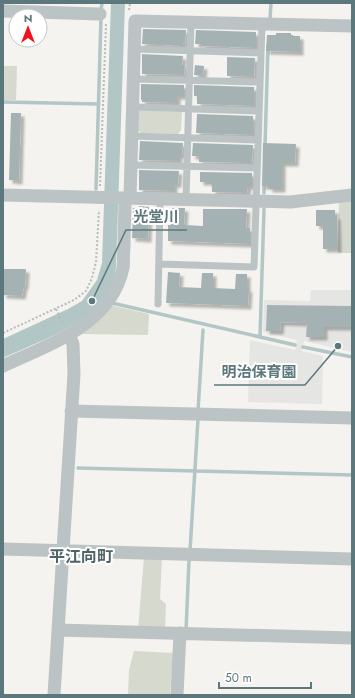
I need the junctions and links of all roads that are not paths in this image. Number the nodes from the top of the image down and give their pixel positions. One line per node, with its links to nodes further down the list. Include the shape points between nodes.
1 (3, 11): 2 (street)
2 (103, 16)
3 (191, 22): 4 (street); 6 (street, via 135,21); 7 (lane)
4 (262, 24): 5 (street); 8 (lane)
5 (352, 26)
6 (135, 50): 7 (lane); 9 (street)
7 (190, 51): 8 (lane); 10 (lane)
8 (261, 53): 11 (lane)
9 (134, 79): 10 (lane); 12 (street)
10 (189, 80): 11 (lane); 13 (lane)
11 (260, 82): 14 (lane)
12 (133, 107): 13 (lane); 15 (street)
13 (188, 108): 14 (lane); 16 (lane)
14 (259, 110): 17 (lane)
15 (132, 136): 16 (lane); 18 (street)
16 (187, 138): 17 (lane); 19 (lane)
17 (258, 140): 20 (lane)
18 (131, 165): 19 (lane); 23 (street)
19 (186, 166): 20 (lane); 25 (lane)
20 (257, 168): 26 (lane)
21 (3, 195): 23 (street)
22 (352, 195): 26 (street, via 290,202)
23 (128, 198): 24 (street); 29 (street, via 123,267 116,287 99,313 84,325)
24 (160, 199): 25 (street); 27 (lane)
25 (186, 200): 26 (street)
26 (256, 202): 27 (lane, via 254,267)
27 (159, 264): 28 (lane)
28 (158, 304)
29 (66, 330): 30 (street); 31 (street, via 73,344)
30 (3, 366)
31 (71, 411): 32 (street); 34 (street)
32 (352, 418)
33 (3, 549): 34 (street)
34 (63, 551): 35 (street); 36 (street)
35 (352, 559)
36 (58, 630): 37 (street); 39 (street)
37 (180, 633): 38 (street); 40 (street)
38 (352, 638)
39 (54, 695)
40 (177, 695)

